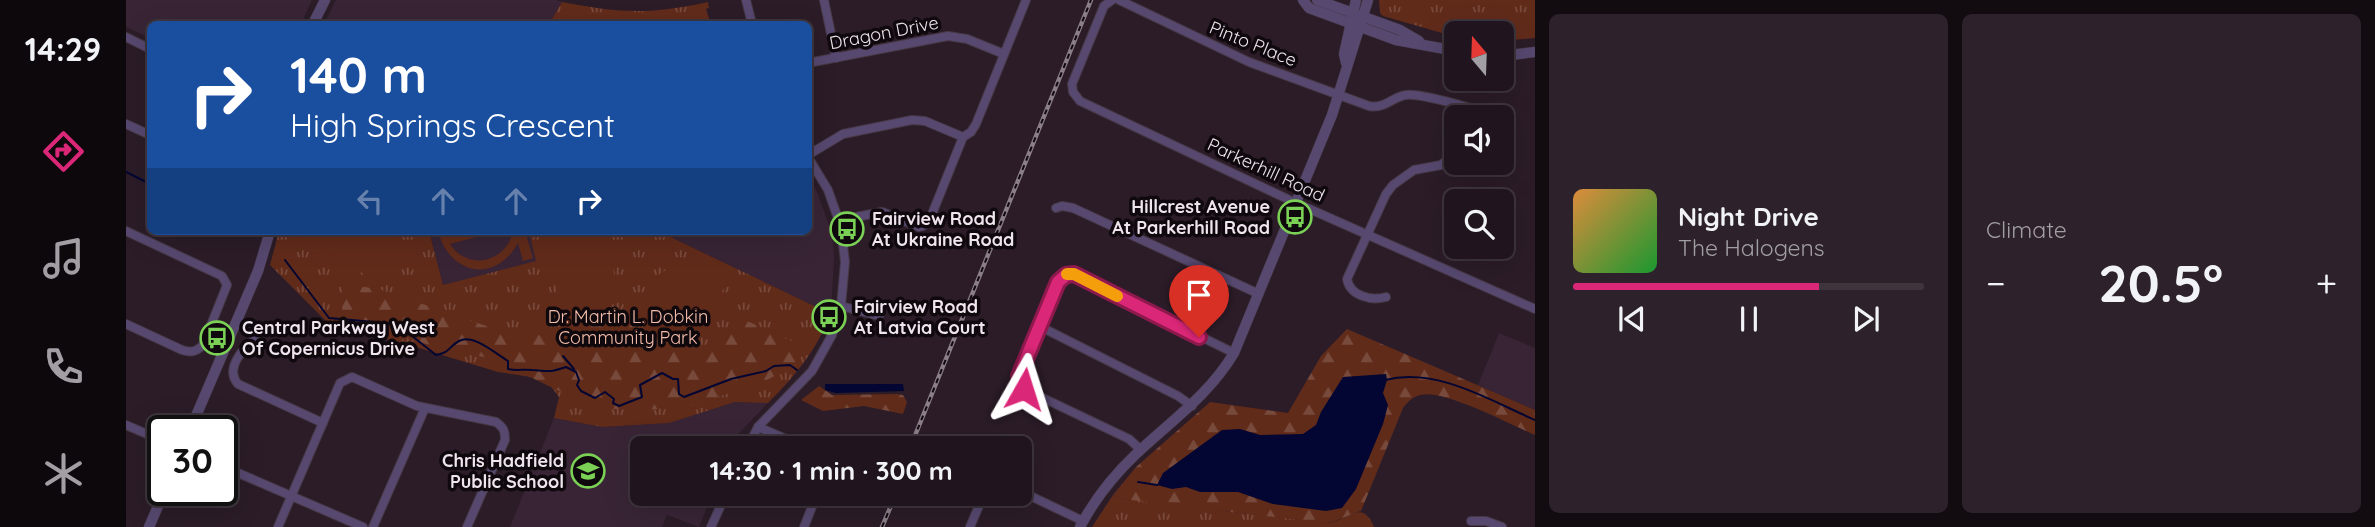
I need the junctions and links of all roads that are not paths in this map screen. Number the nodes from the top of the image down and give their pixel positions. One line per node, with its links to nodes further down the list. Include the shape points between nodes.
1 (325, 0): 12 (street)
2 (746, 0): 13 (street)
3 (824, 0): 20 (street)
4 (1026, 0): 18 (street)
5 (1112, 0): 30 (street, Parkerhill Road, via 1104,6 1072,84 1080,101)
6 (1119, 0): 22 (street, Pinto Place, via 1249,62)
7 (1303, 0): 11 (street, via 1309,8)
8 (1317, 0): 11 (street)
9 (1356, 0): 11 (street)
10 (1368, 0): 11 (street)
11 (1357, 20): 16 (street, via 1400,30); 22 (street, via 1344,54)
12 (314, 21)
13 (751, 21)
14 (126, 38): 15 (street)
15 (147, 48)
16 (1444, 48)
17 (1535, 52): 19 (street)
18 (1004, 54): 20 (street, Dragon Drive, via 948,36); 26 (street, via 976,124)
19 (1514, 55)
20 (836, 58): 21 (street, Dragon Drive)
21 (812, 62)
22 (1339, 93): 23 (street, Pinto Place, via 1376,107 1407,95); 30 (street)
23 (1457, 105)
24 (126, 124): 25 (street)
25 (147, 134)
26 (963, 137): 27 (street, via 912,120 843,134); 32 (street, via 930,219 923,226 882,212)
27 (812, 153)
28 (1444, 162): 34 (street, via 1414,170 1393,185)
29 (812, 163): 32 (street)
30 (1296, 203): 34 (street, Parkerhill Road); 36 (street)
31 (1056, 208): 36 (street, via 1073,208)
32 (840, 220): 38 (street, via 845,262)
33 (126, 231): 41 (street, via 222,276 227,285 198,350 181,350)
34 (1368, 233): 37 (street, via 1347,283 1357,293); 39 (street, Parkerhill Road)
35 (269, 235): 47 (street)
36 (1259, 294): 44 (street)
37 (1385, 297)
38 (841, 306): 40 (street); 50 (street, via 832,335 812,371)
39 (1535, 309)
40 (879, 316)
41 (126, 324)
42 (1041, 327): 44 (street, via 1058,282 1074,274); 45 (street); 54 (street, via 1019,376 1023,388 1126,437)
43 (256, 337): 48 (street, via 242,349 232,372 234,380)
44 (1234, 353): 45 (street)
45 (1192, 406): 54 (street)
46 (425, 408): 48 (street, via 352,377 340,383); 67 (street); 68 (street, via 496,422 505,431)
47 (196, 415)
48 (323, 423): 56 (street)
49 (126, 425): 51 (street)
50 (758, 427): 52 (street); 53 (street)
51 (147, 434)
52 (753, 436)
53 (779, 436)
54 (1140, 449): 63 (street, via 1104,489)
55 (238, 473): 56 (street)
56 (290, 497): 65 (street); 66 (street)
57 (1032, 497): 63 (street)
58 (158, 506): 64 (street)
59 (721, 506): 69 (street)
60 (812, 506): 70 (street)
61 (979, 506): 71 (street)
62 (1471, 521): 72 (street)
63 (1081, 524)
64 (149, 527)
65 (278, 527)
66 (363, 527)
67 (373, 527)
68 (467, 527)
69 (711, 527)
70 (804, 527)
71 (970, 527)
72 (1502, 527)

